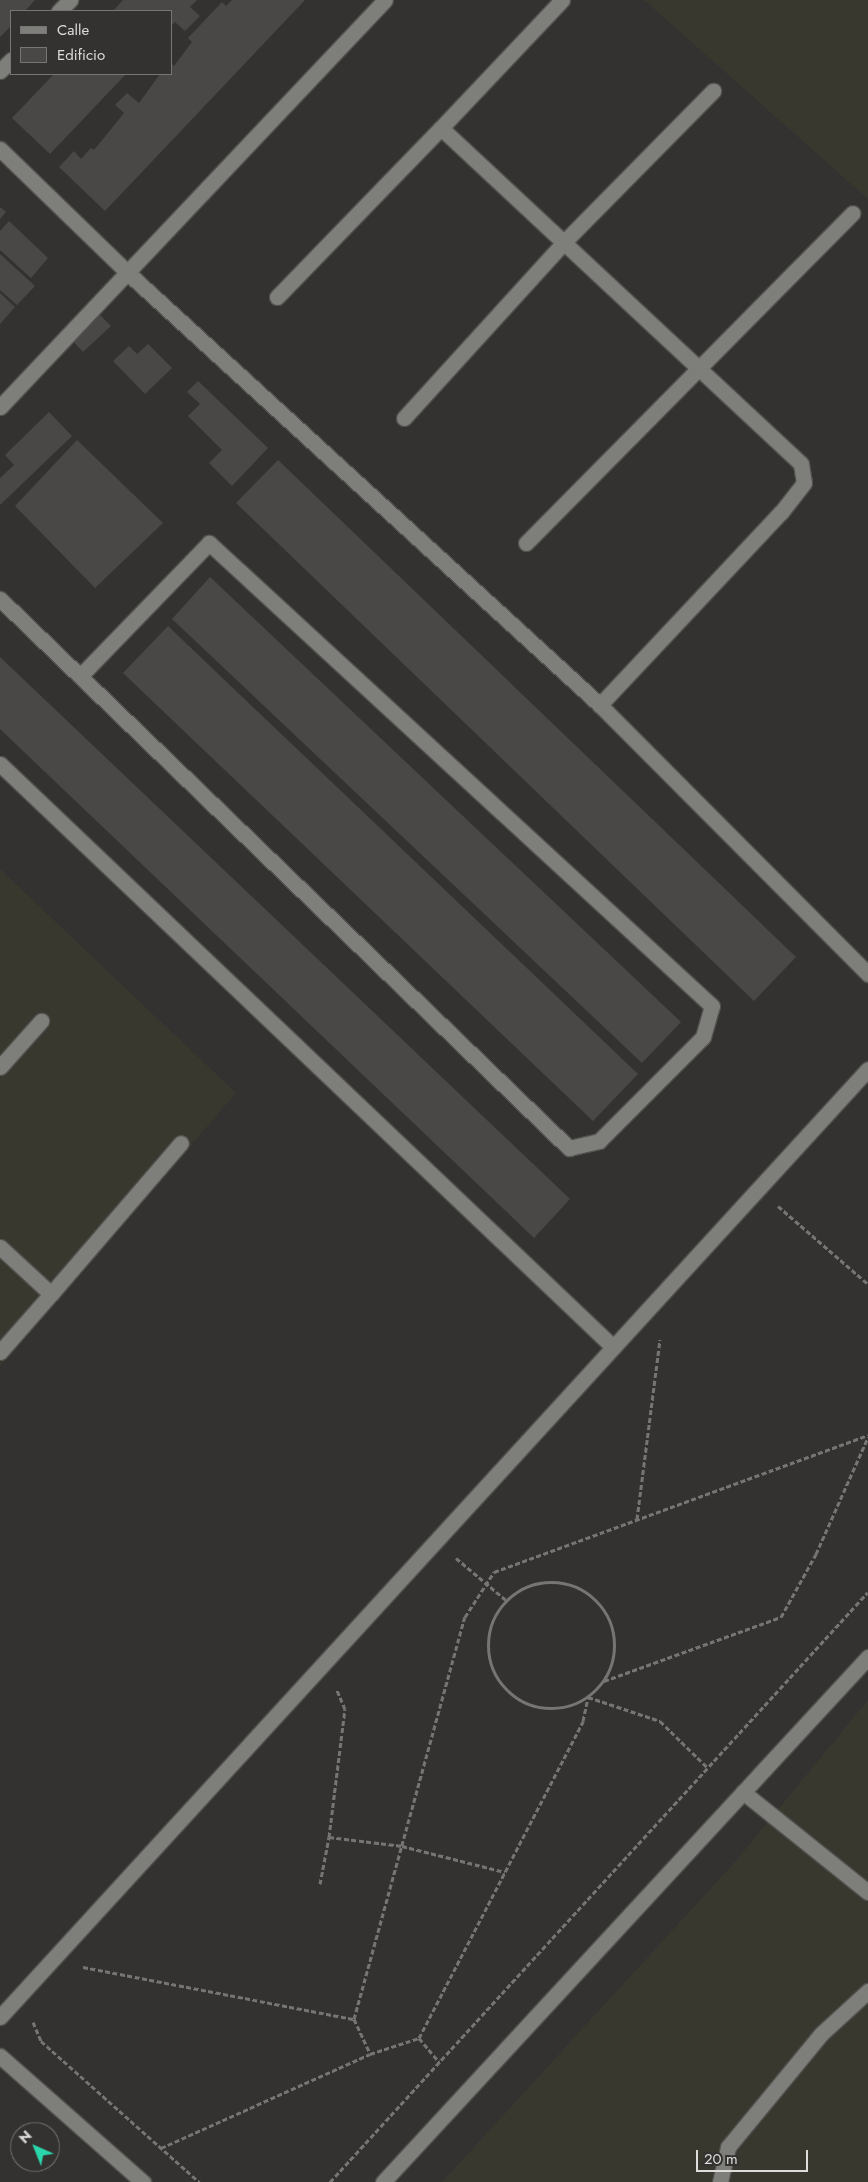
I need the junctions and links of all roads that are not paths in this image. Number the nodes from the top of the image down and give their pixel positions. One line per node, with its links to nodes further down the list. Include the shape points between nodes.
1 (70, 0): 4 (street)
2 (385, 0): 12 (street)
3 (562, 0): 8 (street)
4 (60, 10)
5 (10, 61): 6 (street)
6 (0, 71)
7 (713, 91): 11 (street)
8 (441, 128): 11 (street); 13 (street)
9 (0, 149): 12 (street)
10 (852, 213): 14 (street)
11 (563, 243): 14 (street); 16 (street)
12 (129, 274): 15 (street); 20 (street)
13 (277, 297)
14 (699, 366): 17 (street); 20 (street, via 802,464 804,483)
15 (0, 407)
16 (404, 418)
17 (526, 543)
18 (0, 599): 19 (street)
19 (80, 676): 19 (street, via 569,1148 599,1141 703,1037 712,1006 210,543)
20 (600, 705): 22 (street)
21 (0, 764): 29 (street)
22 (868, 974)
23 (41, 1021): 24 (street)
24 (0, 1068)
25 (868, 1069): 29 (street)
26 (181, 1143): 28 (street)
27 (0, 1247): 28 (street)
28 (50, 1294): 30 (street)
29 (614, 1347): 35 (street)
30 (0, 1352)
31 (868, 1657): 32 (street)
32 (743, 1792): 33 (street); 38 (street)
33 (868, 1892)
34 (868, 1991): 39 (street, via 821,2034 728,2147)
35 (0, 2017)
36 (0, 2056): 37 (street)
37 (142, 2182)
38 (382, 2182)
39 (720, 2182)

